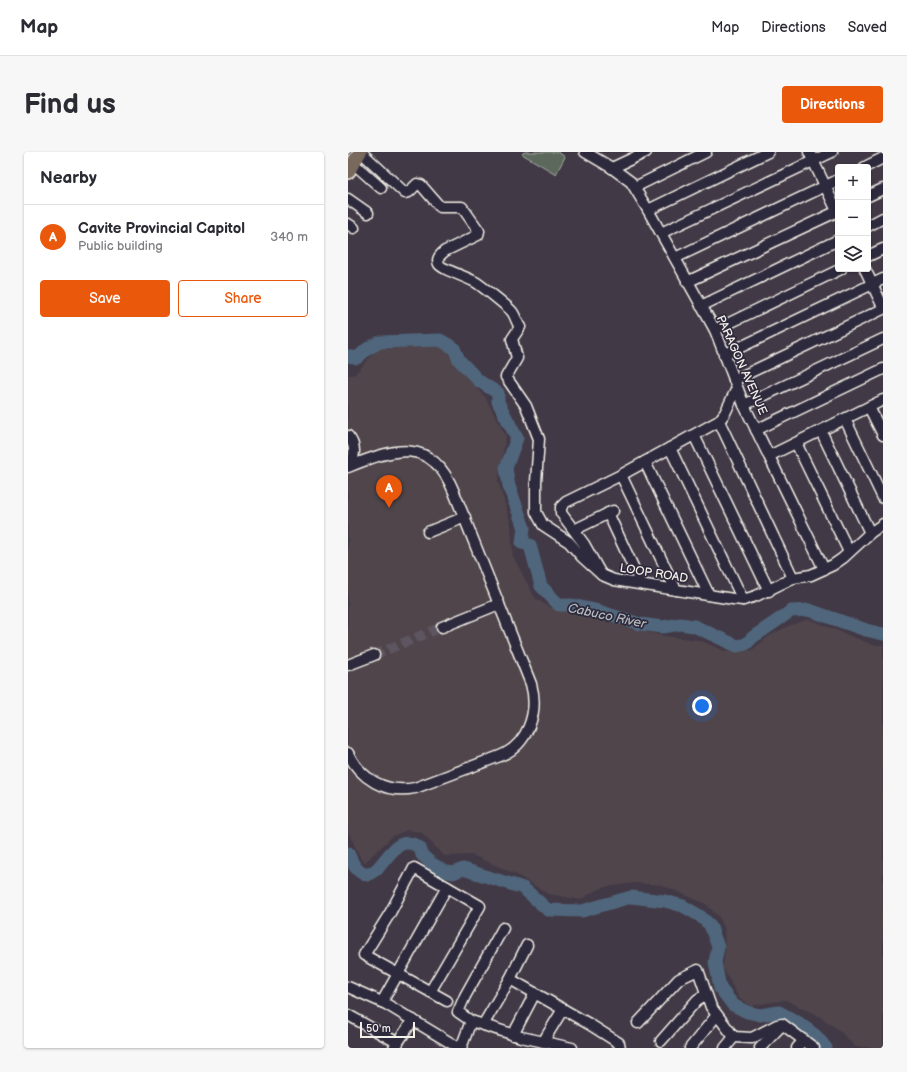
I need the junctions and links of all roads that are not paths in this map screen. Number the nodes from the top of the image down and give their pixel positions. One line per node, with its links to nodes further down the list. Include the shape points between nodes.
1 (585, 152): 10 (street, PARAGON AVENUE)
2 (646, 152): 10 (street)
3 (706, 152): 13 (street)
4 (768, 152): 19 (street)
5 (832, 152): 6 (street)
6 (811, 157): 12 (street); 24 (street)
7 (883, 158): 9 (street)
8 (356, 160): 14 (street); 66 (street, via 406,193 417,184 421,185 440,208 462,207 478,231 478,235 440,255 439,265 478,283 512,312 520,327 512,339 517,358 506,377 526,406 539,439 536,512 543,525 569,542)
9 (871, 164)
10 (612, 168): 13 (street, PARAGON AVENUE)
11 (835, 181): 12 (street)
12 (825, 186): 18 (street); 28 (street)
13 (634, 187): 19 (street, PARAGON AVENUE)
14 (381, 188)
15 (883, 189): 16 (street)
16 (871, 195)
17 (348, 199): 20 (street)
18 (835, 206)
19 (648, 210): 24 (street, PARAGON AVENUE)
20 (368, 213)
21 (835, 213): 32 (street)
22 (883, 218): 23 (street)
23 (871, 224)
24 (661, 233): 28 (street, PARAGON AVENUE)
25 (835, 241): 34 (street)
26 (883, 249): 27 (street)
27 (871, 255)
28 (675, 258): 32 (street, PARAGON AVENUE)
29 (835, 272): 36 (street)
30 (866, 272): 33 (street)
31 (883, 279): 33 (street)
32 (687, 282): 34 (street, PARAGON AVENUE)
33 (872, 284): 35 (street); 38 (street)
34 (701, 306): 36 (street, PARAGON AVENUE)
35 (883, 308): 40 (street)
36 (715, 330): 38 (street, PARAGON AVENUE)
37 (883, 339): 42 (street)
38 (724, 355): 40 (street, PARAGON AVENUE)
39 (883, 369): 46 (street)
40 (735, 384): 42 (street, PARAGON AVENUE); 45 (street, LOOP ROAD, via 725,413)
41 (883, 400): 43 (street)
42 (744, 405): 46 (street, PARAGON AVENUE)
43 (869, 407): 44 (street); 49 (street)
44 (845, 419): 47 (street); 58 (street)
45 (719, 420): 48 (street, LOOP ROAD); 67 (street)
46 (756, 430): 53 (street, PARAGON AVENUE)
47 (821, 431): 51 (street); 63 (street)
48 (694, 435): 52 (street, LOOP ROAD); 70 (street)
49 (883, 435)
50 (351, 440): 54 (street, via 362,454); 56 (street, via 354,456)
51 (796, 442): 53 (street); 64 (street)
52 (670, 448): 55 (street, LOOP ROAD); 72 (street)
53 (769, 456): 65 (street, PARAGON AVENUE)
54 (372, 457): 56 (street); 59 (street, via 390,452 409,451 432,459 449,479)
55 (645, 462): 57 (street, LOOP ROAD); 71 (street)
56 (348, 467)
57 (621, 475): 61 (street, LOOP ROAD, via 562,505 561,513); 69 (street)
58 (883, 498)
59 (464, 518): 62 (street); 73 (street)
60 (883, 524): 63 (street, LOOP ROAD)
61 (574, 530): 66 (street, LOOP ROAD); 68 (street, via 610,512)
62 (428, 532)
63 (870, 533): 64 (street, LOOP ROAD)
64 (849, 552): 65 (street, LOOP ROAD, via 838,562)
65 (824, 569): 67 (street, LOOP ROAD, via 807,577)
66 (602, 575): 68 (street, LOOP ROAD, via 614,580)
67 (793, 578): 70 (street, LOOP ROAD)
68 (641, 584): 69 (street, LOOP ROAD)
69 (676, 590): 71 (street, LOOP ROAD)
70 (769, 591): 72 (street, LOOP ROAD)
71 (709, 595): 72 (street, LOOP ROAD)
72 (743, 600)
73 (499, 604): 74 (street); 77 (street, via 534,696 530,723 515,747 500,756 407,790 386,788 366,777)
74 (442, 627)
75 (374, 655): 76 (street)
76 (348, 665)
77 (348, 753)
78 (447, 887): 81 (street); 81 (street, via 414,868 364,955); 84 (street, via 480,906)
79 (503, 928): 93 (street, via 458,1012)
80 (527, 945): 82 (street)
81 (398, 973): 84 (street); 88 (street)
82 (510, 979): 85 (street); 96 (street)
83 (348, 987): 88 (street)
84 (430, 992): 87 (street)
85 (535, 994): 89 (street); 97 (street)
86 (706, 994): 91 (street); 94 (street, via 698,970 679,979); 99 (street, via 697,1000)
87 (447, 1001)
88 (382, 1002): 92 (street)
89 (563, 1009): 100 (street); 105 (street, via 619,1043)
90 (348, 1015): 102 (street)
91 (717, 1015): 98 (street); 106 (street)
92 (413, 1020): 102 (street); 103 (street)
93 (471, 1021): 96 (street); 103 (street)
94 (638, 1024)
95 (782, 1024): 98 (street, via 777,1024 752,1038); 101 (street); 108 (street)
96 (483, 1025): 97 (street)
97 (513, 1035): 100 (street)
98 (734, 1037): 107 (street)
99 (661, 1041)
100 (542, 1042): 104 (street)
101 (800, 1044): 109 (street)
102 (396, 1046)
103 (460, 1048)
104 (572, 1048)
105 (620, 1048)
106 (690, 1048)
107 (725, 1048)
108 (760, 1048)
109 (814, 1048)

